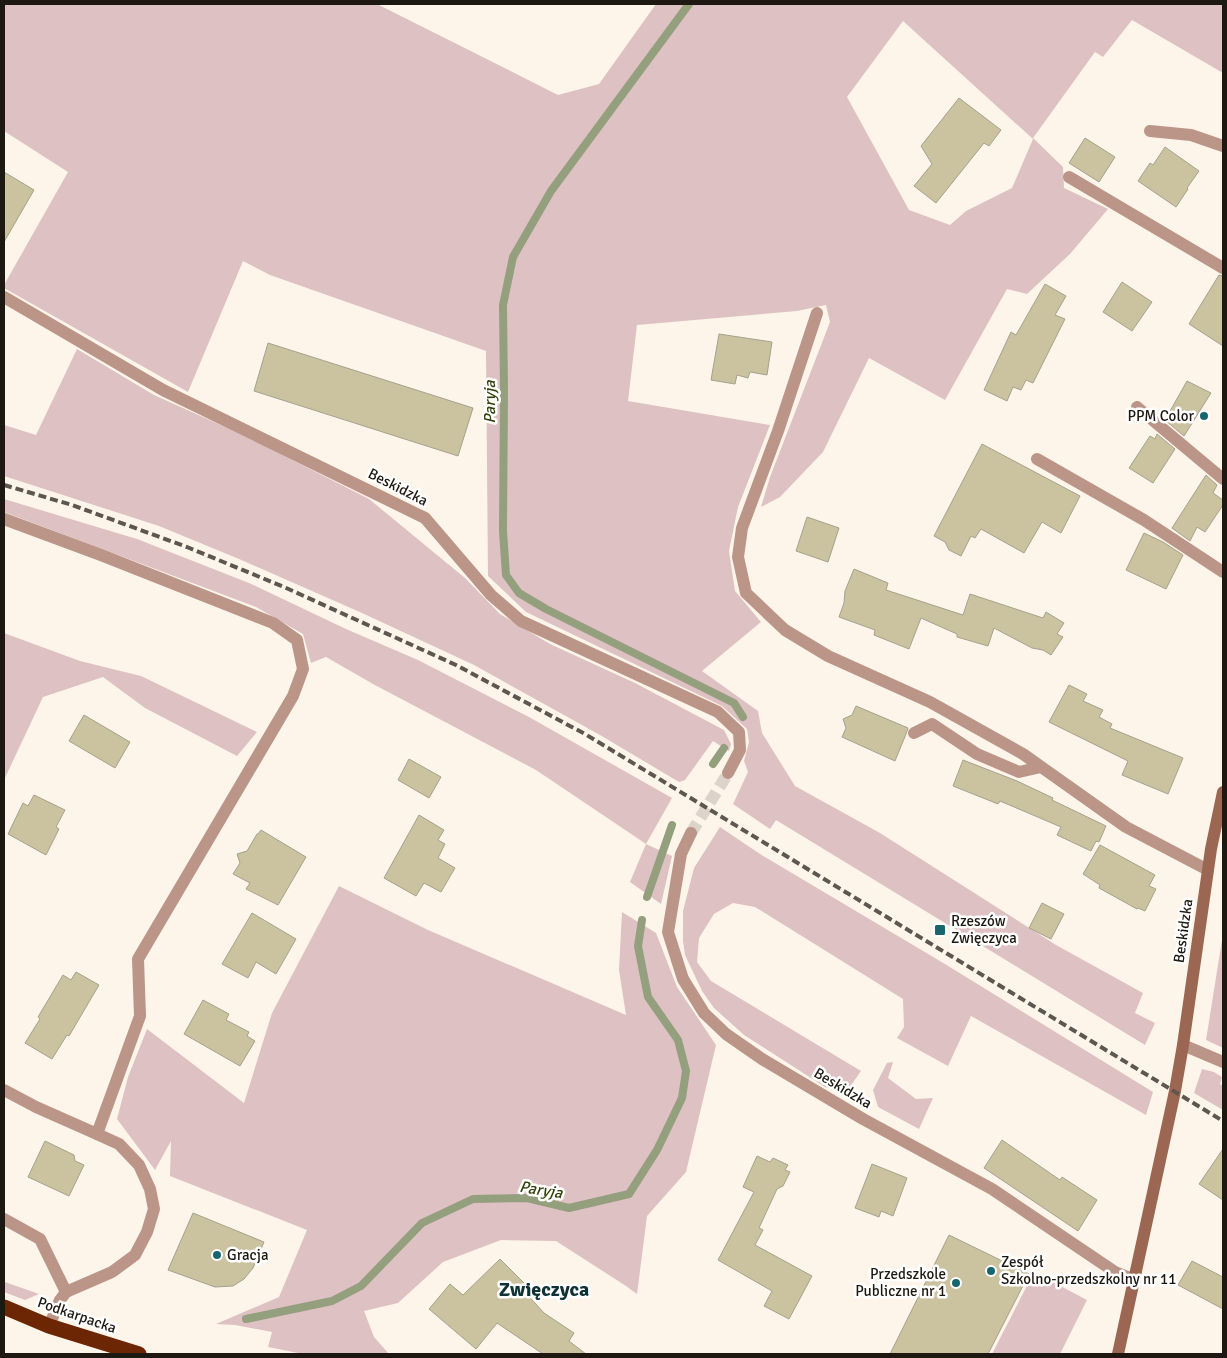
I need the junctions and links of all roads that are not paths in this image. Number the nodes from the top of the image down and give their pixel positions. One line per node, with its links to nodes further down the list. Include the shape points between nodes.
1 (1150, 131): 2 (street, via 1191,135)
2 (1223, 146)
3 (1069, 177): 4 (street)
4 (1223, 268)
5 (4, 297): 14 (street, Beskidzka, via 163,390 425,518 491,595 521,621 718,712 739,732 740,750)
6 (817, 313): 13 (street, via 742,528 738,557 746,593 785,630 828,656 930,702)
7 (1137, 407): 9 (street)
8 (1037, 459): 11 (street, via 1144,520)
9 (1223, 479)
10 (4, 519): 21 (street, via 272,624 297,640 303,669 292,696 138,959 140,1016)
11 (1223, 572)
12 (914, 733): 13 (street, via 932,724 978,754 1019,772)
13 (1041, 767): 17 (street, via 1126,827)
14 (728, 773)
15 (1223, 792): 17 (street, Beskidzka)
16 (691, 833): 23 (street, Beskidzka, via 681,854 668,932 683,979 704,1013 726,1034 762,1059 863,1119 992,1189 1115,1272)
17 (1208, 870): 18 (street, Beskidzka)
18 (1183, 1045): 19 (street); 23 (street, Beskidzka)
19 (1223, 1062)
20 (4, 1090): 21 (street)
21 (97, 1134): 24 (street, via 119,1144 139,1165 150,1189 154,1209 135,1255 112,1272)
22 (4, 1220): 24 (street, via 40,1239)
23 (1135, 1280): 29 (street, Beskidzka)
24 (66, 1292): 26 (street)
25 (4, 1308): 26 (highway, Podkarpacka)
26 (49, 1326): 27 (highway, Podkarpacka)
27 (117, 1351): 28 (highway, Podkarpacka)
28 (139, 1354)
29 (1118, 1354)

